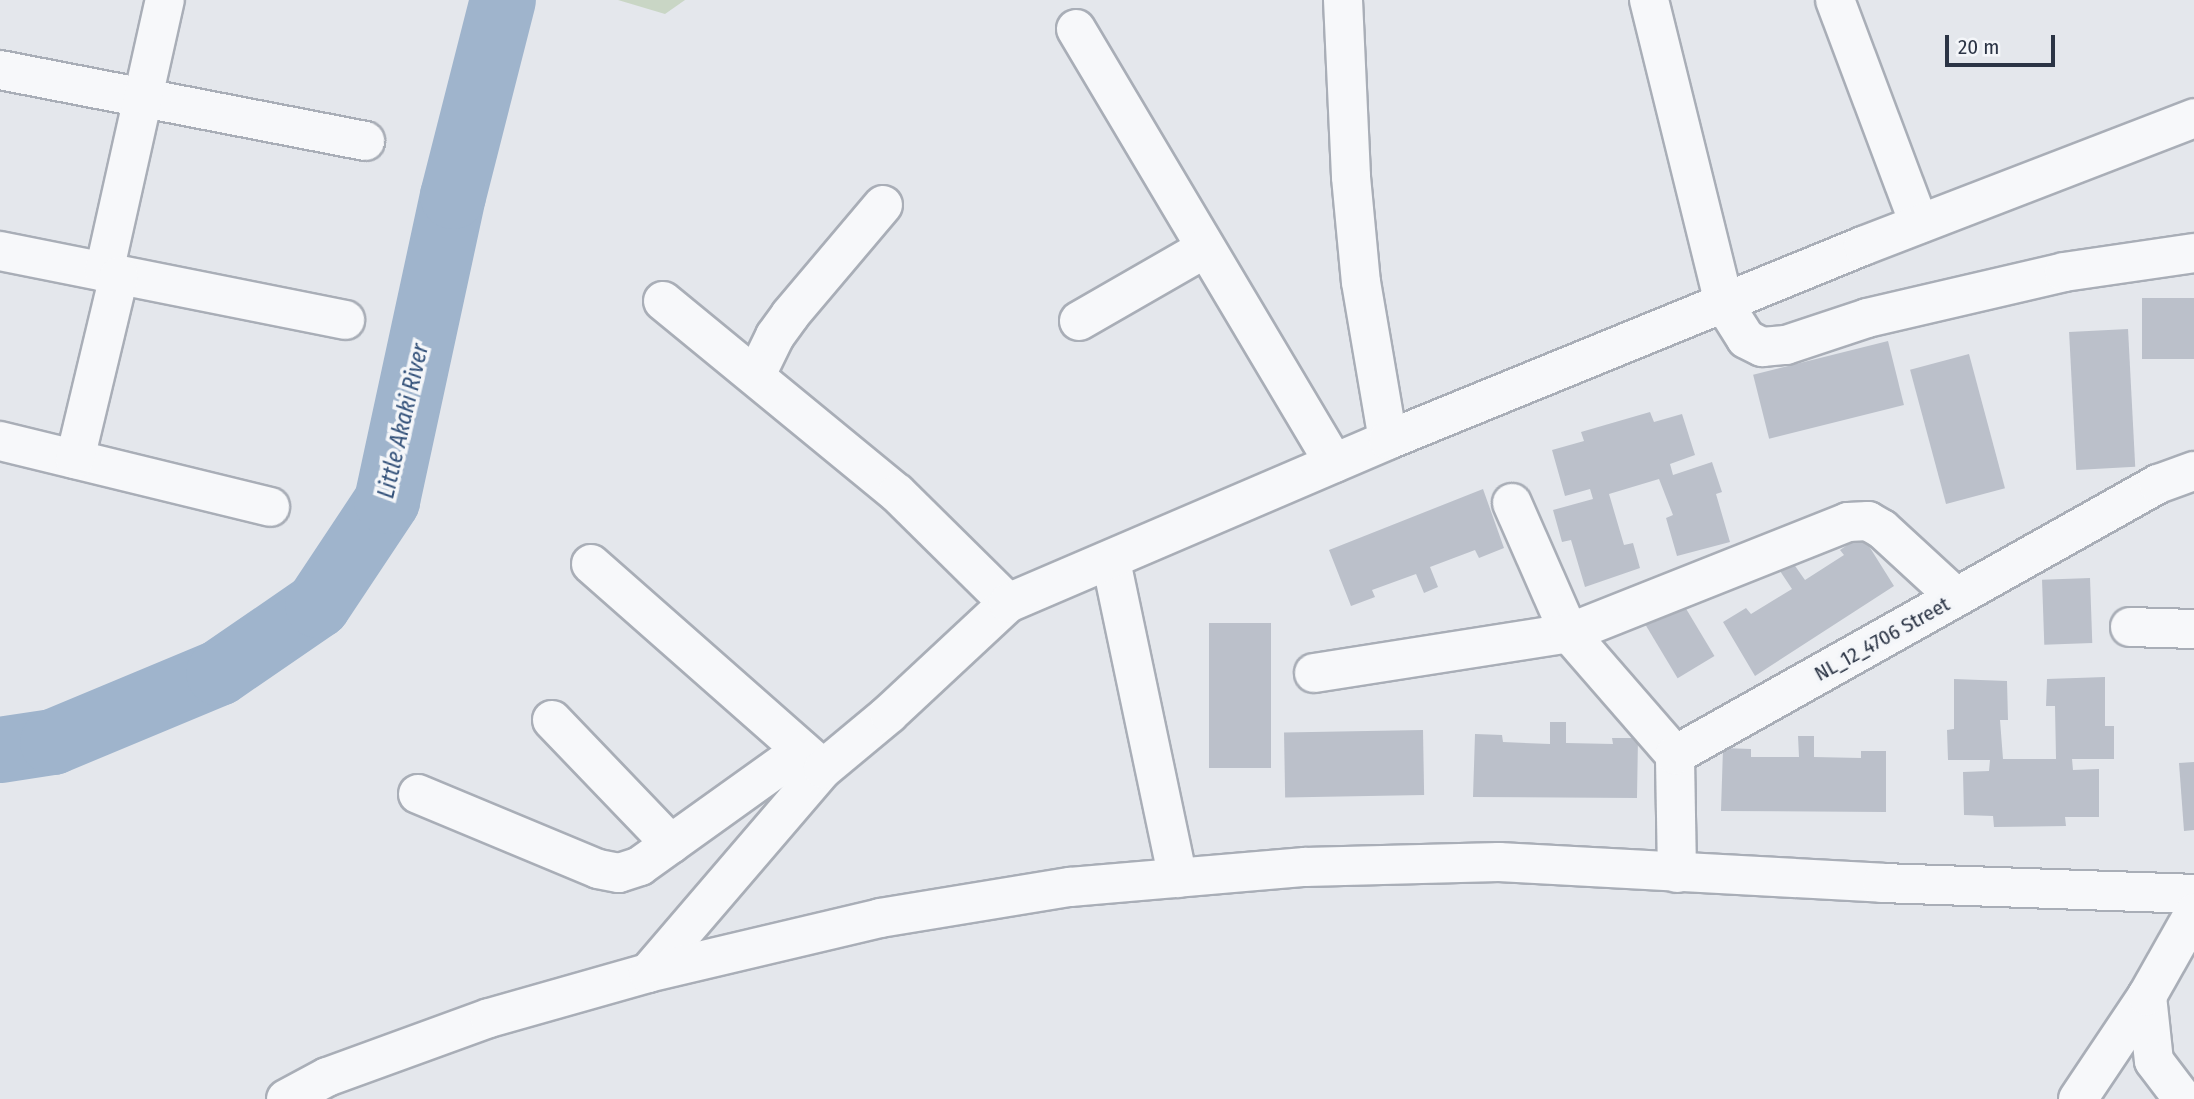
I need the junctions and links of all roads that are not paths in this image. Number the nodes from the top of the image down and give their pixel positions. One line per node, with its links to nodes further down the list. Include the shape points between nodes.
1 (165, 0): 7 (street)
2 (1343, 0): 21 (street, via 1360,282)
3 (1648, 0): 17 (street)
4 (1835, 0): 11 (street)
5 (1076, 29): 12 (street)
6 (0, 70): 7 (street)
7 (145, 98): 9 (street); 15 (street)
8 (2194, 118): 11 (street)
9 (365, 141)
10 (883, 205): 20 (street, via 790,315)
11 (1919, 224): 17 (street)
12 (1206, 248): 19 (street); 24 (street)
13 (0, 251): 15 (street)
14 (2194, 253): 17 (street, via 2064,272 1867,318 1786,345 1762,347 1746,339)
15 (112, 274): 18 (street); 23 (street)
16 (663, 301): 20 (street)
17 (1724, 304): 21 (street)
18 (345, 320)
19 (1079, 321)
20 (756, 375): 31 (street, via 897,493)
21 (1388, 440): 24 (street)
22 (0, 441): 23 (street)
23 (75, 459): 27 (street)
24 (1334, 463): 28 (street)
25 (2194, 471): 30 (street, NL_12_4706 Street, via 2158,484)
26 (1512, 503): 34 (street)
27 (270, 507)
28 (1111, 561): 31 (street); 42 (street)
29 (591, 564): 38 (street)
30 (1956, 597): 34 (street, via 1882,528 1868,521 1848,523); 37 (street, NL_12_4706 Street)
31 (1008, 603): 38 (street, via 889,714)
32 (2130, 627): 33 (street)
33 (2194, 629)
34 (1569, 633): 35 (street); 37 (street)
35 (1314, 673)
36 (552, 720): 40 (street)
37 (1675, 755): 41 (street)
38 (813, 760): 40 (street); 45 (street)
39 (418, 793): 40 (street, via 598,869 620,873 640,866)
40 (671, 844)
41 (1677, 873): 42 (street, via 1499,862 1305,867); 43 (street)
42 (1178, 878): 45 (street, via 1070,887 880,918)
43 (2194, 894)
44 (2194, 913): 46 (street)
45 (648, 973): 48 (street, via 489,1018 327,1077)
46 (2147, 996): 47 (street); 49 (street, via 2154,1061)
47 (2087, 1096)
48 (286, 1099)
49 (2183, 1099)

